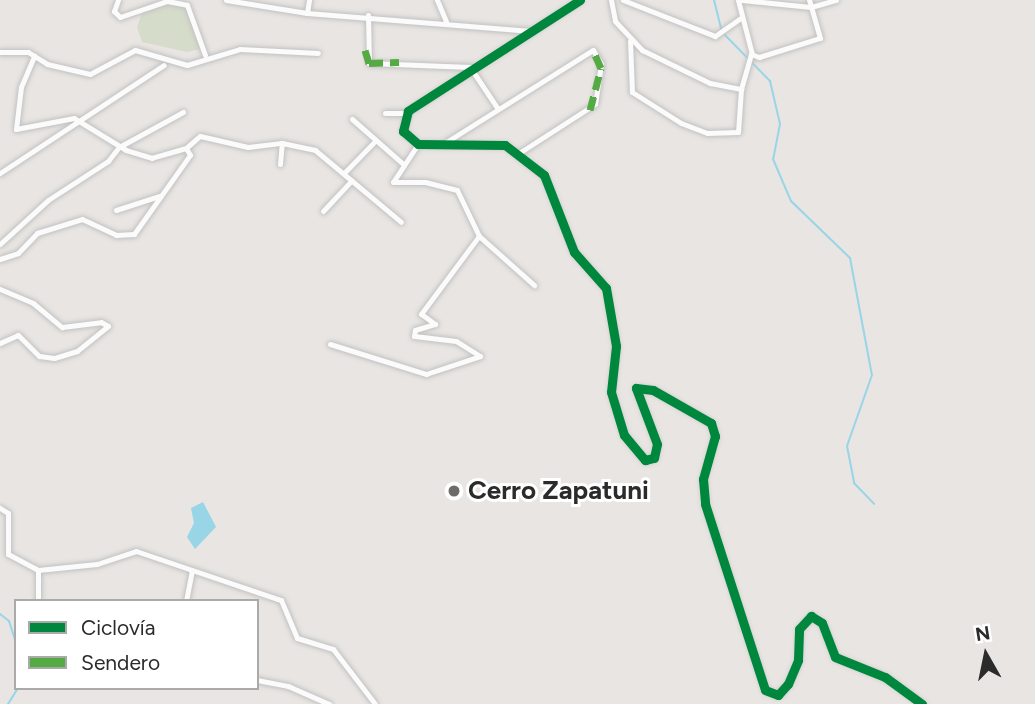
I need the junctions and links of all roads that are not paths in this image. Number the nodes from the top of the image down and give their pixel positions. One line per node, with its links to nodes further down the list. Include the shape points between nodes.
1 (118, 0): 22 (street, via 114,11 120,18 167,1 187,5)
2 (226, 0): 13 (street)
3 (309, 0): 13 (street)
4 (438, 0): 16 (street)
5 (580, 0): 17 (street)
6 (611, 0): 18 (street, via 615,21)
7 (623, 0): 15 (street, via 717,34)
8 (740, 0): 11 (street); 15 (street)
9 (809, 0): 12 (street)
10 (836, 0): 12 (street)
11 (779, 2): 12 (street)
12 (811, 7): 21 (street, via 820,38 760,57)
13 (307, 13): 14 (street)
14 (368, 15): 16 (street); 25 (street, via 365,50 369,63)
15 (742, 17): 21 (street)
16 (446, 21): 17 (street)
17 (533, 32): 25 (street)
18 (630, 41): 26 (street, via 710,83); 26 (street, via 632,92 681,124 706,132 738,132)
19 (0, 51): 23 (street, via 13,48)
20 (318, 53): 22 (street, via 248,49)
21 (752, 54): 26 (street, via 746,60)
22 (205, 55): 23 (street, via 187,65 135,50 90,74)
23 (34, 56): 32 (street, via 26,65 14,126)
24 (164, 65): 32 (street)
25 (470, 67): 27 (street); 30 (street)
26 (741, 89)
27 (498, 109): 36 (street, via 451,142); 39 (street, via 593,50 601,68 590,110)
28 (183, 112): 37 (street)
29 (386, 113): 30 (street)
30 (406, 113): 35 (street, via 403,131)
31 (352, 119): 33 (street)
32 (80, 121): 37 (street, via 100,130); 43 (street)
33 (375, 141): 41 (street); 42 (street)
34 (282, 142): 38 (street, via 248,147 200,136); 40 (street); 42 (street, via 315,150)
35 (418, 144): 36 (street); 41 (street)
36 (437, 146): 39 (street, via 499,144)
37 (119, 147): 38 (street, via 152,158); 50 (street, via 108,161 48,200)
38 (186, 148): 45 (street, via 189,158)
39 (519, 153): 64 (street, via 544,175 574,252 606,288 616,346 611,392 624,435 645,460 653,458 657,444 637,401 639,386 700,414 714,430 703,479 705,505 765,690 778,695 788,684 798,660 799,629 811,617 822,623 835,657 884,677)
40 (280, 164)
41 (403, 164): 49 (street, via 393,182 457,190)
42 (345, 172): 44 (street)
43 (0, 173)
44 (352, 180): 47 (street); 48 (street)
45 (160, 196): 46 (street); 51 (street, via 134,234 116,235 82,219 37,233 18,253)
46 (116, 210)
47 (323, 211)
48 (401, 222)
49 (479, 236): 52 (street); 55 (street, via 421,314 435,324 415,330 414,336 456,341 480,356 426,374)
50 (0, 244)
51 (0, 259)
52 (534, 285)
53 (0, 289): 54 (street, via 33,303 62,327 102,322 108,326 77,351 54,358 39,356 18,335)
54 (0, 342)
55 (330, 344)
56 (0, 508): 57 (street, via 8,513 8,554)
57 (38, 570): 58 (street, via 97,564 136,551); 59 (street)
58 (192, 571): 60 (street); 63 (street, via 281,600 297,638 333,649)
59 (38, 599)
60 (186, 599)
61 (259, 680): 62 (street, via 288,686)
62 (328, 704)
63 (375, 704)
64 (922, 704)

